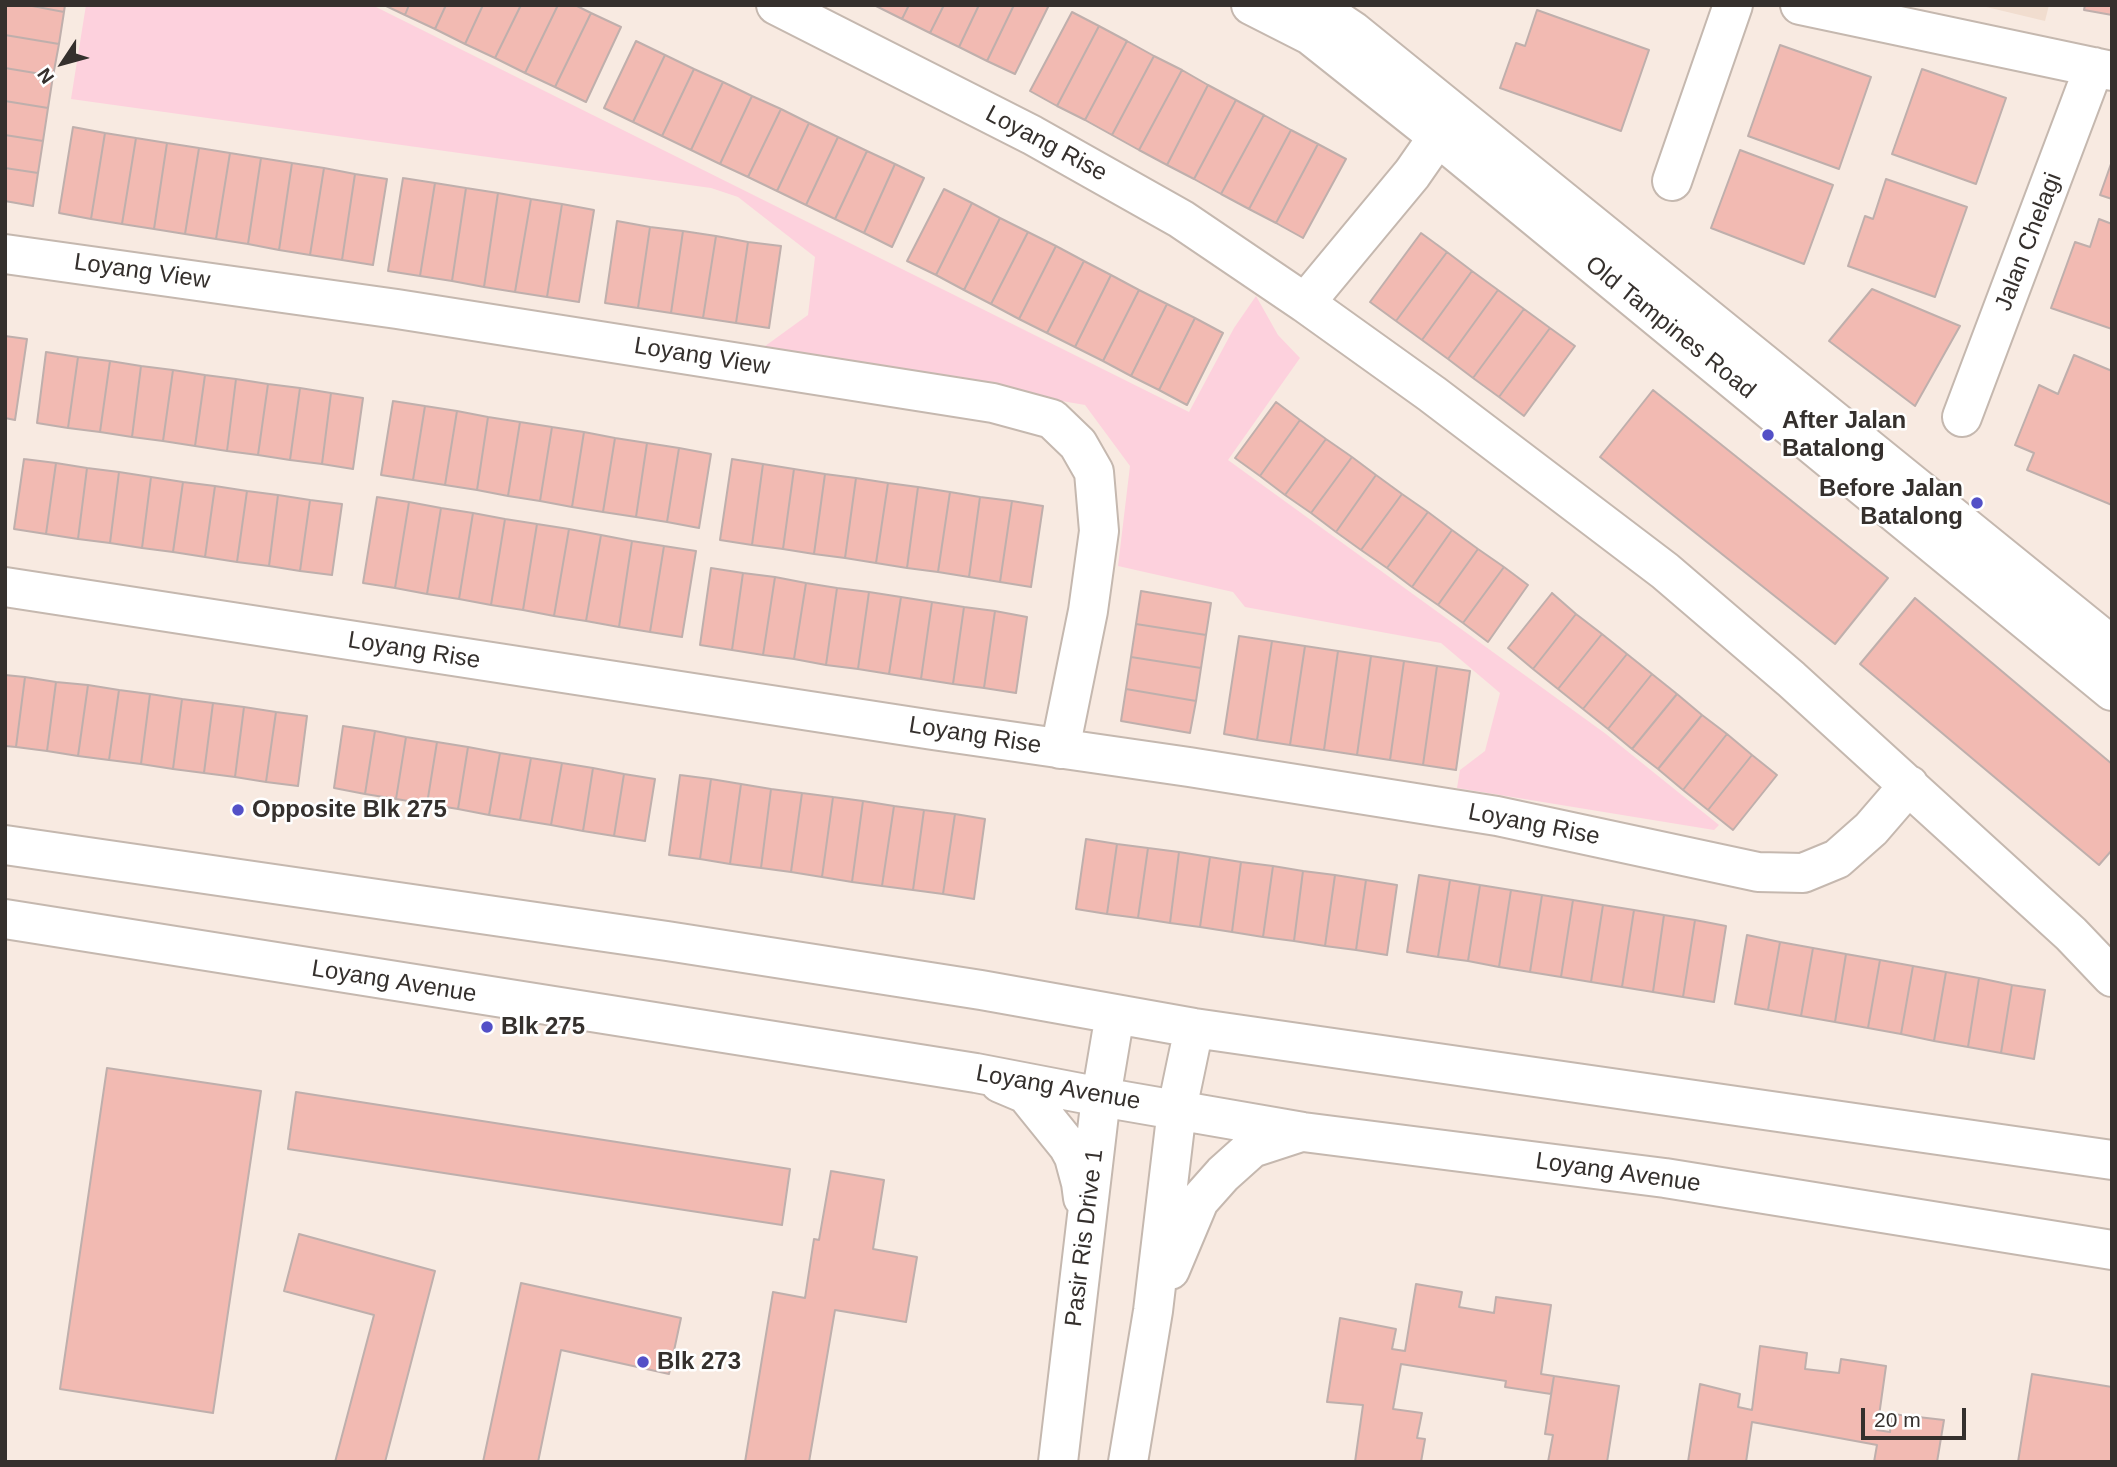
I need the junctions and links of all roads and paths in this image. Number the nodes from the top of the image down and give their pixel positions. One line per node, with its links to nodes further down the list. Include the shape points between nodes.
1 (776, 5): 10 (street, Loyang Rise, via 1044,141 1181,219)
2 (1251, 5): 7 (street, Old Tampines Road, via 1310,35)
3 (1314, 5): 7 (street, Old Tampines Road, via 1353,32)
4 (1733, 5): 8 (street)
5 (1800, 5): 6 (street, Jalan Chelagi)
6 (2103, 69): 11 (street, Jalan Chelagi)
7 (1446, 125): 10 (street, via 1412,174); 13 (street, Old Tampines Road); 14 (street, Old Tampines Road)
8 (1672, 181)
9 (5, 254): 15 (street, Loyang View, via 397,309 993,403 1052,419 1078,444 1094,472 1099,531)
10 (1305, 303): 16 (street, Loyang Rise, via 1665,571)
11 (1962, 417)
12 (5, 587): 15 (street, Loyang Rise)
13 (2112, 646)
14 (2112, 691)
15 (1060, 749): 16 (street, Loyang Rise, via 1497,816 1779,874 1813,870 1837,859)
16 (1909, 785): 19 (street, Loyang Rise)
17 (5, 845): 20 (street, via 667,941)
18 (5, 919): 22 (street, Loyang Avenue)
19 (2112, 977)
20 (1115, 1014): 21 (street); 23 (street, Pasir Ris Drive 1)
21 (1194, 1028): 24 (street); 26 (street)
22 (976, 1073): 23 (street, Loyang Avenue); 27 (street, via 1026,1094 1068,1146 1081,1183)
23 (1101, 1097): 24 (street, Loyang Avenue); 27 (street, Pasir Ris Drive 1)
24 (1177, 1109): 25 (street, Loyang Avenue); 29 (street)
25 (1303, 1132): 28 (street, Loyang Avenue, via 1665,1178); 29 (street, via 1252,1148 1199,1201)
26 (2112, 1160)
27 (1086, 1233): 30 (street, Pasir Ris Drive 1)
28 (2112, 1250)
29 (1153, 1311): 31 (street)
30 (1058, 1462)
31 (1128, 1462)

